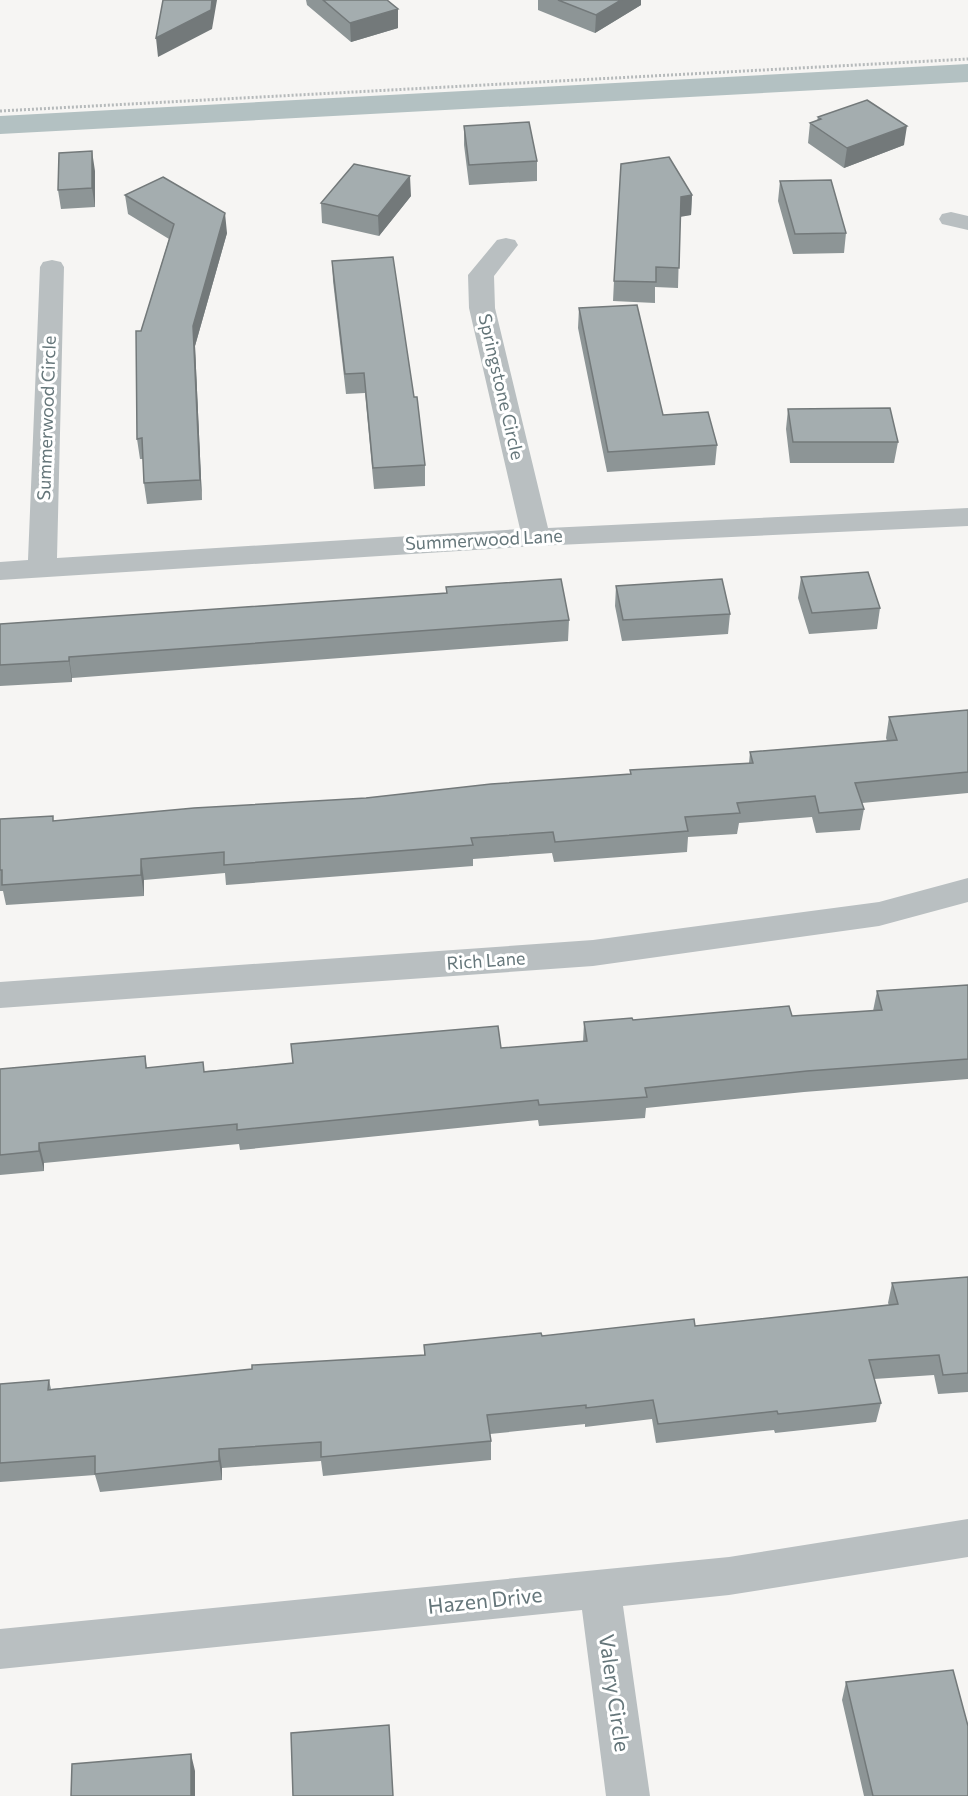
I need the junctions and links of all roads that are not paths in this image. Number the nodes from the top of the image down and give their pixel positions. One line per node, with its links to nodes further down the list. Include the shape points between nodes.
1 (506, 245): 4 (street, Springstone Circle, via 481,275 482,308)
2 (52, 267): 5 (street, Summerwood Circle)
3 (968, 517): 4 (street, Summerwood Lane)
4 (536, 537): 5 (street, Summerwood Lane)
5 (42, 568): 6 (street, Summerwood Lane)
6 (0, 571)
7 (968, 890): 8 (street, Rich Lane, via 879,914 593,953)
8 (0, 995)
9 (968, 1538): 10 (street, Hazen Drive, via 729,1576)
10 (600, 1590): 11 (street, Hazen Drive); 12 (street, Valery Circle)
11 (0, 1649)
12 (628, 1796)

